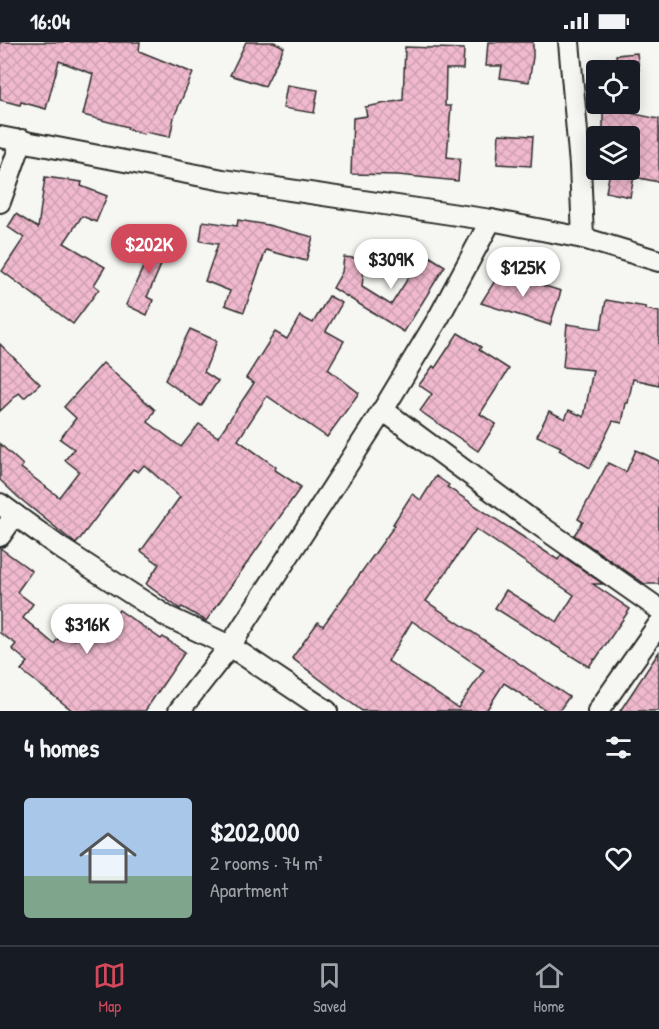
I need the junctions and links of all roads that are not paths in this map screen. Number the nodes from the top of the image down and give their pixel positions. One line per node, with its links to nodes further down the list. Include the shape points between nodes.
1 (569, 42): 6 (street)
2 (0, 137): 3 (street)
3 (22, 140): 4 (street); 5 (street, via 224,180)
4 (0, 202)
5 (491, 220): 6 (street); 8 (street)
6 (583, 238): 7 (street)
7 (659, 261)
8 (383, 410): 11 (street); 13 (street)
9 (8, 510): 10 (street); 13 (street, via 166,616)
10 (0, 536)
11 (659, 609)
12 (659, 624): 16 (street)
13 (230, 646): 14 (street); 15 (street)
14 (179, 711)
15 (327, 711)
16 (598, 711)

